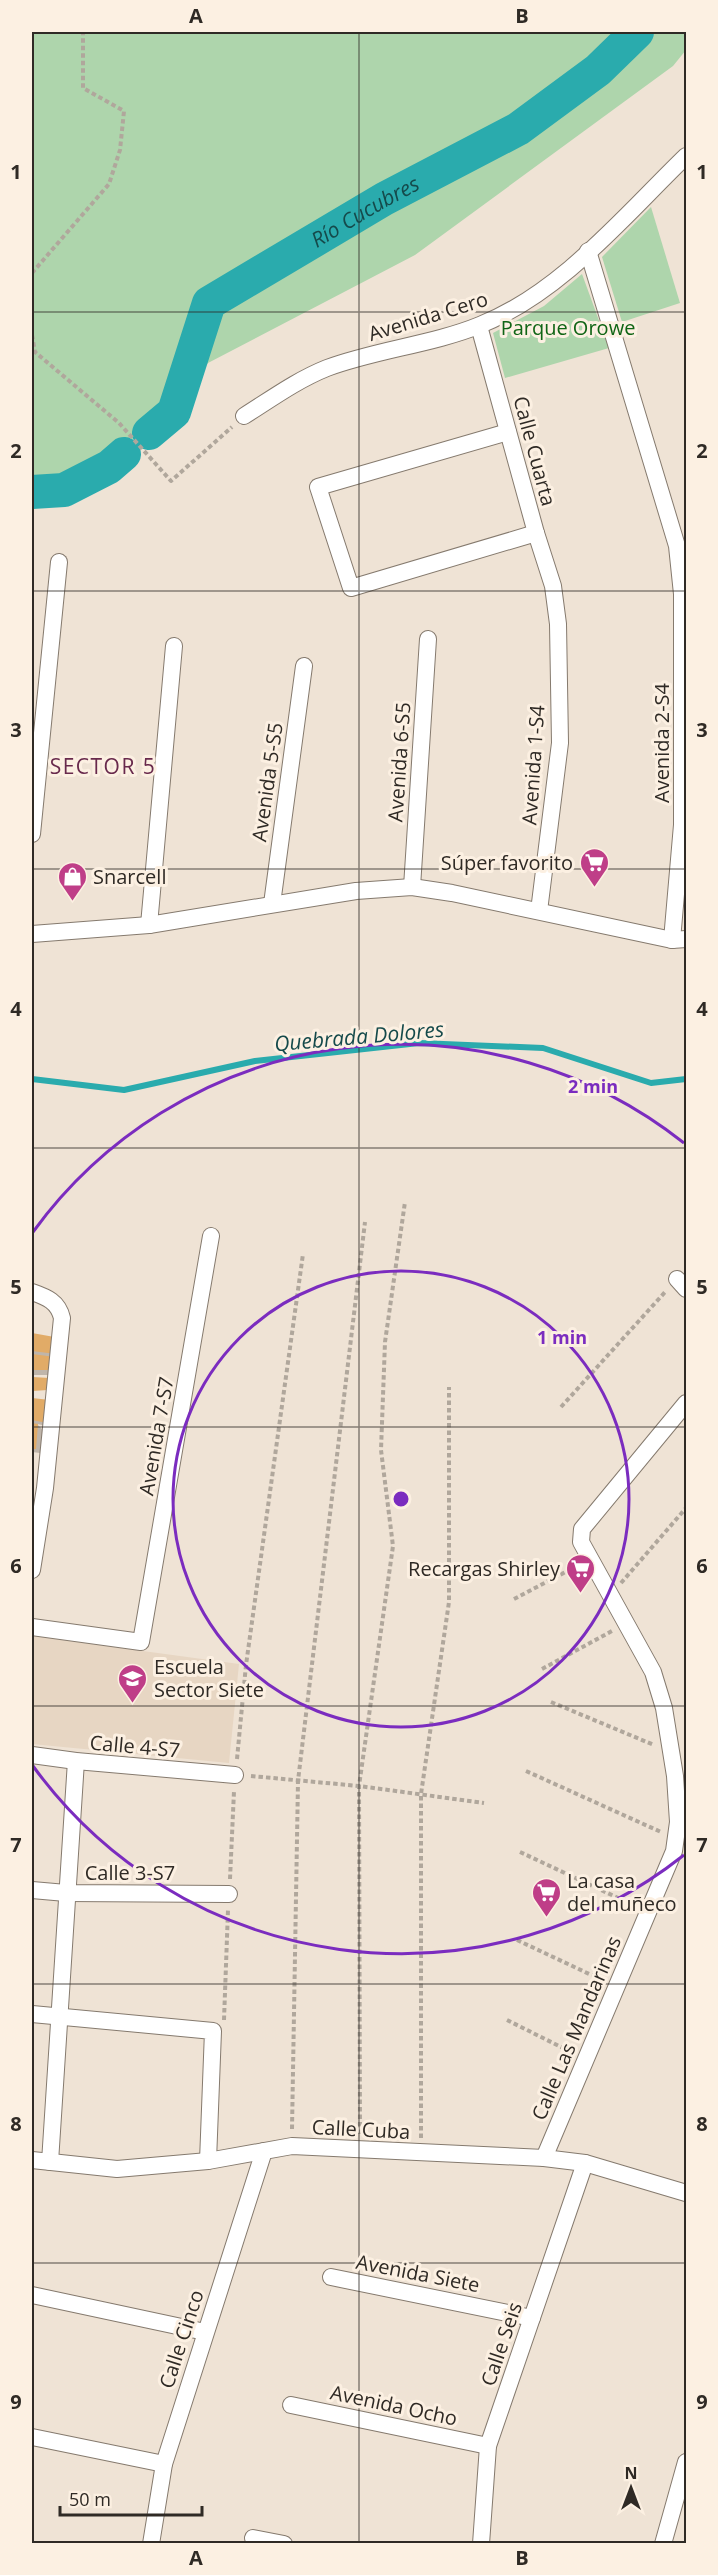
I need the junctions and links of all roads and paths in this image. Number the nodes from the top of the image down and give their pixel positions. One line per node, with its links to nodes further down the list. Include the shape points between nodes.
1 (83, 32): 4 (path, via 83,88 124,111 120,150 109,184)
2 (687, 156): 3 (street, Avenida Cero)
3 (588, 251): 5 (street, Avenida Cero, via 557,280); 21 (street, Avenida 2-S4, via 677,546 682,594)
4 (32, 273)
5 (479, 326): 7 (street, Avenida Cero, via 326,369); 8 (street, Calle Cuarta)
6 (32, 335): 7 (path, via 35,352 118,423 171,481)
7 (244, 416)
8 (508, 432): 9 (street, Calle Cuarta); 9 (street, via 318,487 351,588)
9 (536, 533): 11 (street, Calle Cuarta)
10 (59, 562): 15 (street)
11 (554, 586): 18 (street, Avenida 1-S4, via 560,743)
12 (428, 639): 16 (street, Avenida 6-S5)
13 (174, 646): 19 (street)
14 (304, 666): 17 (street, Avenida 5-S5)
15 (32, 834)
16 (412, 887): 17 (street); 18 (street)
17 (272, 904): 19 (street)
18 (539, 911): 21 (street)
19 (149, 925): 20 (street)
20 (32, 934)
21 (679, 940)
22 (405, 1202): 47 (path, via 384,1353 381,1450 393,1546)
23 (365, 1222): 46 (path)
24 (211, 1236): 38 (street, Avenida 7-S7, via 141,1642)
25 (303, 1254): 45 (path)
26 (682, 1284): 30 (path)
27 (32, 1292): 31 (street, via 50,1298 60,1309 62,1337)
28 (448, 1387): 48 (path, via 448,1602)
29 (687, 1402): 33 (street, Calle Las Mandarinas, via 588,1518 581,1542)
30 (561, 1407)
31 (38, 1487): 34 (street)
32 (687, 1508): 35 (path)
33 (591, 1558): 35 (street, Calle Las Mandarinas); 36 (path)
34 (32, 1570)
35 (610, 1595): 37 (street, Calle Las Mandarinas)
36 (514, 1599)
37 (626, 1623): 39 (path); 41 (street, Calle Las Mandarinas, via 653,1672)
38 (32, 1627)
39 (542, 1669)
40 (551, 1702): 41 (path)
41 (671, 1752): 50 (street, Calle Las Mandarinas, via 678,1821)
42 (32, 1755): 43 (street, Calle 4-S7)
43 (76, 1761): 45 (street, Calle 4-S7); 53 (street)
44 (526, 1771): 50 (path)
45 (235, 1775): 46 (path)
46 (298, 1781): 47 (path); 62 (path)
47 (359, 1786): 48 (path); 63 (path)
48 (421, 1794): 49 (path); 65 (path)
49 (484, 1803)
50 (675, 1839): 55 (street, Calle Las Mandarinas, via 674,1851)
51 (520, 1852): 55 (path)
52 (32, 1890): 53 (street, Calle 3-S7)
53 (66, 1893): 54 (street, Calle 3-S7); 59 (street)
54 (229, 1894)
55 (648, 1912): 57 (street, Calle Las Mandarinas)
56 (517, 1940): 57 (path)
57 (616, 1987): 61 (street, Calle Las Mandarinas)
58 (32, 2014): 59 (street)
59 (58, 2016): 68 (street, via 213,2031); 69 (street)
60 (507, 2020): 61 (path)
61 (586, 2059): 66 (street, Calle Las Mandarinas)
62 (292, 2146): 63 (street, Calle Cuba); 64 (street, Calle Cuba)
63 (360, 2150): 65 (street, Calle Cuba)
64 (264, 2151): 68 (street, Calle Cuba); 75 (street, Calle Cinco)
65 (421, 2153): 66 (street, Calle Cuba)
66 (544, 2158): 70 (street, Calle Cuba)
67 (32, 2160): 69 (street, Calle Cuba)
68 (208, 2161): 69 (street, Calle Cuba, via 117,2169)
69 (50, 2162)
70 (585, 2163): 71 (street, Calle Cuba); 74 (street, Calle Seis)
71 (687, 2193)
72 (332, 2277): 74 (street, Avenida Siete)
73 (32, 2295): 75 (street)
74 (532, 2318): 78 (street, Calle Seis)
75 (205, 2332): 80 (street, Calle Cinco)
76 (291, 2404): 78 (street, Avenida Ocho)
77 (32, 2437): 80 (street)
78 (488, 2446): 84 (street, Calle Seis)
79 (687, 2462): 85 (street)
80 (164, 2464): 82 (street, Calle Cinco)
81 (253, 2538): 83 (street)
82 (151, 2544)
83 (284, 2544)
84 (481, 2544)
85 (663, 2544)

